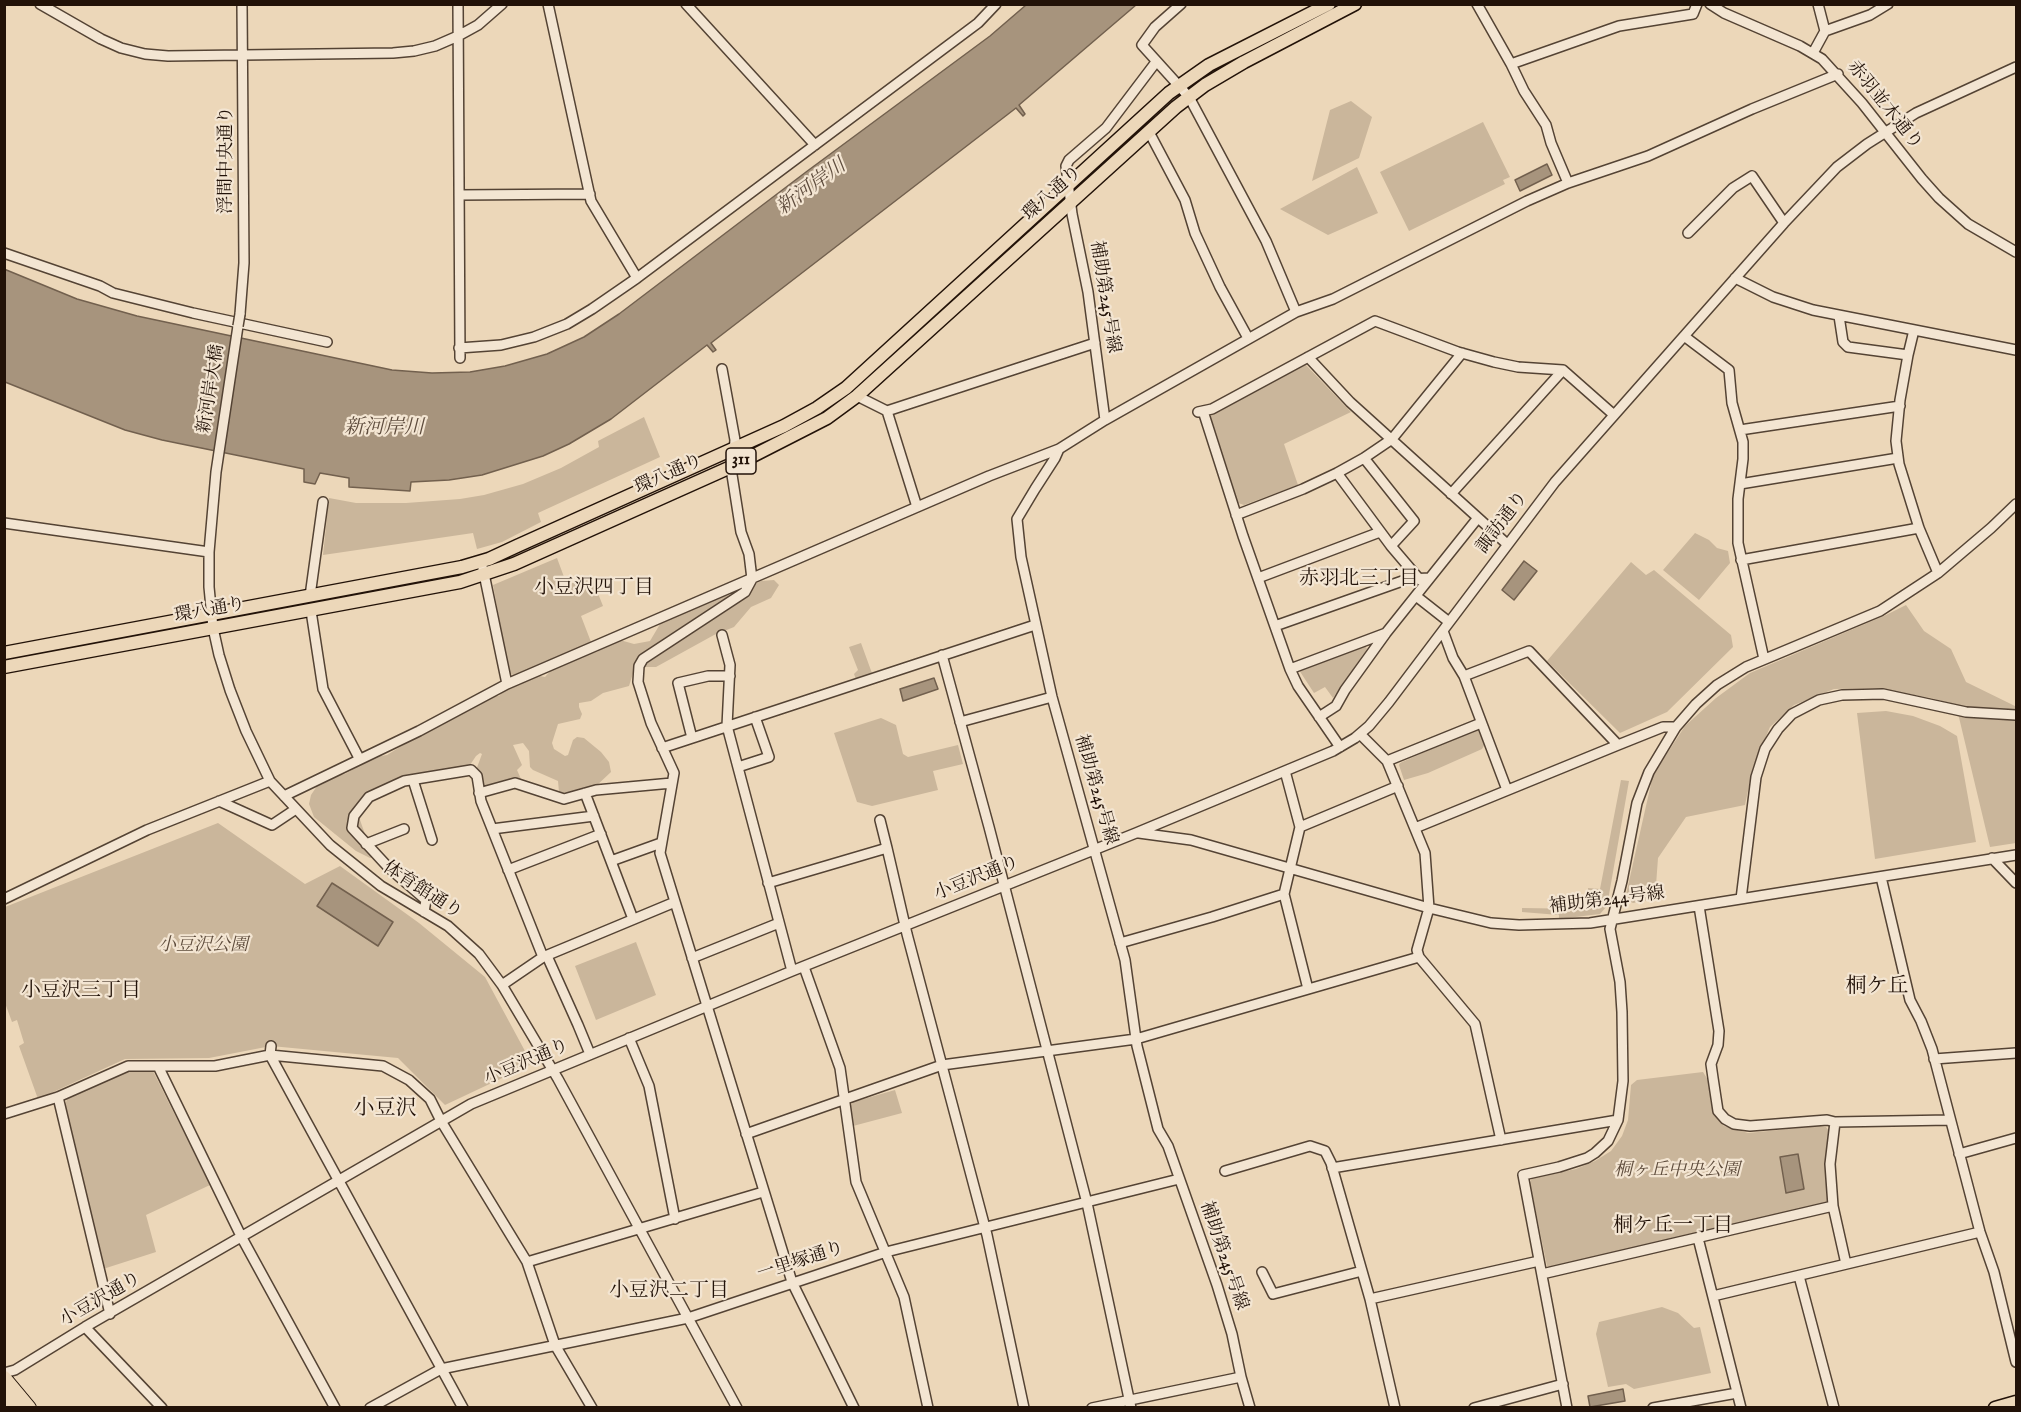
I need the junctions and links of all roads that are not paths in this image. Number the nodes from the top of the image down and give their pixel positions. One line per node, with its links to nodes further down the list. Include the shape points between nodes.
1 (40, 4): 16 (street)
2 (242, 4): 20 (street, 浮間中央通り)
3 (458, 4): 18 (street)
4 (502, 4): 18 (street)
5 (548, 4): 32 (street)
6 (686, 4): 29 (street)
7 (996, 4): 29 (street, via 978,23)
8 (1181, 4): 21 (street, via 1142,45)
9 (1329, 4): 25 (main road, 環八通り / 311, via 1209,65)
10 (1355, 4): 26 (main road, 環八通り / 311, via 1244,62)
11 (1477, 4): 22 (street)
12 (1698, 4): 22 (street, via 1693,14 1619,26)
13 (1710, 4): 19 (street, 赤羽並木通り)
14 (1818, 4): 17 (street)
15 (1888, 4): 17 (street, via 1870,15)
16 (57, 9): 20 (street, via 121,48 168,56)
17 (1825, 31): 19 (street)
18 (458, 36): 20 (street, via 404,52); 33 (street)
19 (1813, 53): 24 (street, 赤羽並木通り)
20 (242, 56): 42 (street, 浮間中央通り, via 244,263)
21 (1156, 62): 25 (street); 31 (street, 補助第245号線, via 1106,128 1067,163)
22 (1511, 64): 30 (street, via 1546,125)
23 (2016, 67): 28 (street, 諏訪通り, via 1916,113)
24 (1838, 74): 28 (street, 赤羽並木通り); 30 (street, via 1648,156)
25 (1179, 86): 26 (street); 31 (main road, 環八通り / 311)
26 (1189, 97): 27 (main road, 環八通り / 311); 41 (street, via 1266,240)
27 (1149, 132): 34 (main road, 環八通り / 311); 46 (street, via 1185,200 1220,287)
28 (1885, 133): 35 (street, 諏訪通り, via 1837,167); 37 (street, 赤羽並木通り, via 1954,212)
29 (814, 146): 39 (street)
30 (1568, 183): 41 (street, via 1333,299)
31 (1068, 185): 34 (street, 補助第245号線); 62 (main road, 環八通り / 311, via 846,388 817,408)
32 (590, 194): 33 (street); 39 (street)
33 (459, 195): 39 (street, via 460,353 534,337 567,324)
34 (1070, 203): 48 (street, 補助第245号線); 55 (main road, 環八通り / 311)
35 (1785, 223): 36 (street, via 1752,176 1733,188); 40 (street, 諏訪通り)
36 (1688, 233)
37 (2016, 252)
38 (4, 253): 47 (street, via 113,293)
39 (637, 278)
40 (1735, 278): 43 (street, via 1773,297); 45 (street, 諏訪通り)
41 (1296, 312): 46 (street)
42 (240, 314): 80 (street, 新河岸大橋, bridge)
43 (1839, 316): 44 (street); 51 (street, via 1843,342 1848,347)
44 (1914, 330): 49 (street); 51 (street)
45 (1684, 336): 58 (street, 諏訪通り); 60 (street, via 1729,370)
46 (1248, 338): 59 (street)
47 (327, 342)
48 (1095, 343): 57 (street); 59 (street, 補助第245号線)
49 (2016, 350)
50 (1462, 353): 52 (street, via 1375,321); 54 (street, via 1518,367); 61 (street)
51 (1908, 355): 56 (street)
52 (1308, 357): 61 (street); 73 (street, via 1212,409 1200,411)
53 (722, 369): 62 (street)
54 (1563, 370): 58 (street); 69 (street)
55 (856, 396): 57 (street); 66 (main road, 環八通り / 311, via 827,418)
56 (1900, 406): 60 (street); 65 (street)
57 (887, 411): 72 (street)
58 (1614, 415): 78 (street, 諏訪通り)
59 (1108, 420): 63 (street, 補助第245号線)
60 (1740, 430): 68 (street)
61 (1392, 439): 64 (street); 69 (street)
62 (735, 449): 66 (street); 82 (main road, 環八通り / 311)
63 (1059, 449): 72 (street); 93 (street, 補助第245号線, via 1017,519)
64 (1364, 458): 67 (street); 79 (street, via 1414,521)
65 (1898, 458): 68 (street); 76 (street)
66 (733, 466): 84 (main road, 環八通り / 311); 86 (street, via 741,532)
67 (1337, 473): 73 (street); 77 (street)
68 (1740, 484): 81 (street)
69 (1451, 495): 74 (street)
70 (322, 502): 88 (street)
71 (2016, 504): 83 (street)
72 (917, 507): 86 (street)
73 (1236, 515): 85 (street)
74 (1477, 519): 78 (street); 87 (street)
75 (4, 523): 80 (street)
76 (1919, 528): 81 (street); 83 (street)
77 (1380, 532): 79 (street); 85 (street)
78 (1507, 544): 92 (street, 諏訪通り)
79 (1391, 546): 87 (street)
80 (209, 552): 91 (street, 体育館通り)
81 (1741, 560): 101 (street)
82 (481, 561): 84 (street); 88 (main road, 環八通り / 311)
83 (1938, 573): 101 (street, via 1880,610)
84 (485, 575): 90 (main road, 環八通り / 311); 106 (street)
85 (1258, 578): 94 (street)
86 (752, 579): 106 (street); 119 (street, via 745,592 643,659 639,666 638,682)
87 (1424, 580): 89 (street); 94 (street, via 1408,579)
88 (310, 596): 91 (main road, 環八通り / 311)
89 (1416, 596): 92 (street); 97 (street)
90 (311, 611): 95 (main road, 環八通り / 311); 120 (street, via 323,689)
91 (212, 614): 95 (street, 体育館通り); 99 (main road, 環八通り / 311)
92 (1449, 622): 96 (street, 諏訪通り)
93 (1035, 625): 100 (street); 107 (street, 補助第245号線)
94 (1275, 626): 103 (street)
95 (213, 628): 102 (main road, 環八通り / 311); 125 (street, 体育館通り, via 230,690)
96 (1443, 631): 105 (street); 115 (street, 諏訪通り)
97 (1386, 633): 103 (street); 110 (street, via 1336,706)
98 (722, 634): 104 (street)
99 (4, 652)
100 (942, 655): 109 (street); 111 (street)
101 (1764, 659): 114 (street, via 1718,685)
102 (4, 667)
103 (1290, 669): 110 (street)
104 (730, 676): 113 (street); 116 (street, via 678,683)
105 (1464, 676): 112 (street); 117 (street, via 1529,651)
106 (507, 684): 120 (street)
107 (1052, 697): 111 (street); 146 (street, 補助第245号線)
108 (2016, 715): 158 (street, via 1966,712 1883,694 1819,700 1792,714 1765,749 1756,777)
109 (755, 717): 113 (street); 122 (street, via 769,757)
110 (1319, 717): 118 (street)
111 (960, 722): 155 (street)
112 (1481, 723): 121 (street); 128 (street)
113 (727, 726): 116 (street); 122 (street)
114 (1676, 727): 117 (street, via 1663,727); 164 (street, via 1649,772 1637,803)
115 (1360, 734): 118 (street, 諏訪通り); 121 (street)
116 (692, 738): 119 (street)
117 (1618, 745): 128 (street)
118 (1340, 747): 123 (street, 諏訪通り)
119 (662, 748): 126 (street, via 674,773)
120 (359, 758): 131 (street)
121 (1387, 761): 127 (street)
122 (738, 766): 153 (street)
123 (1285, 771): 136 (street); 140 (street, 諏訪通り)
124 (413, 780): 130 (street, via 471,770 477,776); 142 (street); 144 (street, via 369,797 354,816 352,828)
125 (270, 781): 131 (street, 体育館通り); 132 (street)
126 (672, 783): 129 (street); 143 (street)
127 (1398, 786): 136 (street); 137 (street)
128 (1507, 790): 137 (street)
129 (585, 793): 130 (street, via 564,798 514,783); 134 (street)
130 (479, 794): 139 (street)
131 (284, 796): 133 (street, 体育館通り)
132 (219, 801): 133 (street, via 272,825); 157 (street, via 147,830)
133 (296, 809): 162 (street, 体育館通り, via 330,845 372,879)
134 (594, 816): 139 (street); 141 (street)
135 (880, 820): 145 (street)
136 (1300, 827): 150 (street)
137 (1415, 828): 161 (street, via 1425,853)
138 (404, 829): 144 (street)
139 (492, 829): 151 (street)
140 (1136, 833): 146 (street, 諏訪通り); 150 (street, 補助第244号線, via 1191,840)
141 (601, 834): 149 (street); 151 (street)
142 (432, 840)
143 (661, 843): 149 (street); 159 (street, via 660,853)
144 (366, 844): 162 (street, via 426,900)
145 (887, 848): 153 (street); 166 (street)
146 (1094, 849): 155 (street, 小豆沢通り); 167 (street, 補助第245号線)
147 (2016, 855): 148 (street, 補助第244号線)
148 (1992, 858): 152 (street, 補助第244号線); 154 (street)
149 (611, 861): 163 (street)
150 (1289, 869): 156 (street); 161 (street, 補助第244号線)
151 (508, 870): 168 (street)
152 (1881, 877): 158 (street, 補助第244号線); 182 (street, via 1910,1000)
153 (768, 883): 165 (street)
154 (2016, 883)
155 (1004, 886): 166 (street, 小豆沢通り); 179 (street)
156 (1284, 894): 167 (street); 174 (street)
157 (4, 898)
158 (1740, 899): 160 (street, 補助第244号線)
159 (675, 902): 163 (street); 170 (street)
160 (1699, 906): 164 (street, 補助第244号線); 192 (street, via 1719,1031 1711,1064 1721,1115 1742,1126)
161 (1429, 908): 164 (street, 補助第244号線, via 1519,926); 169 (street, via 1417,950)
162 (424, 912): 173 (street, 体育館通り, via 448,926 479,954)
163 (633, 919): 168 (street)
164 (1614, 919): 189 (street, via 1610,930 1622,1012 1623,1081)
165 (778, 922): 170 (street); 172 (street)
166 (906, 926): 171 (street, 小豆沢通り); 183 (street)
167 (1120, 943): 177 (street, 補助第245号線)
168 (545, 956): 173 (street); 181 (street)
169 (1419, 957): 174 (street); 195 (street, via 1475,1024)
170 (693, 958): 175 (street)
171 (804, 967): 172 (street, 小豆沢通り); 187 (street, via 840,1068)
172 (792, 971): 175 (street, 小豆沢通り)
173 (502, 985): 185 (street, 体育館通り)
174 (1308, 989): 177 (street)
175 (707, 1006): 176 (street, 小豆沢通り); 193 (street)
176 (629, 1038): 181 (street, 小豆沢通り); 204 (street, via 649,1086)
177 (1136, 1039): 179 (street); 199 (street, 補助第245号線, via 1158,1129)
178 (271, 1051): 184 (street, via 215,1066); 191 (street, via 383,1066 409,1080 430,1099); 200 (street)
179 (1046, 1051): 183 (street); 202 (street)
180 (2016, 1053): 182 (street)
181 (590, 1054): 185 (street, 小豆沢通り)
182 (1934, 1059): 190 (street)
183 (942, 1065): 187 (street); 205 (street)
184 (158, 1066): 186 (street, via 128,1066); 208 (street)
185 (552, 1070): 191 (street, 小豆沢通り); 206 (street, 体育館通り)
186 (58, 1097): 188 (street); 221 (street)
187 (844, 1099): 193 (street); 210 (street, via 856,1182)
188 (4, 1114)
189 (1618, 1120): 195 (street); 211 (street, via 1603,1148 1587,1158 1523,1175)
190 (1950, 1120): 192 (street); 196 (street)
191 (441, 1121): 200 (street, 小豆沢通り); 212 (street)
192 (1835, 1122): 203 (street, via 1830,1164)
193 (746, 1134): 201 (street)
194 (2016, 1138): 196 (street)
195 (1501, 1140): 197 (street)
196 (1959, 1154): 207 (street)
197 (1332, 1168): 198 (street, via 1325,1151 1310,1146); 214 (street)
198 (1225, 1171)
199 (1179, 1179): 202 (street, 一里塚通り); 228 (street, 補助第245号線, via 1232,1334)
200 (339, 1181): 208 (street, 小豆沢通り); 226 (street)
201 (763, 1192): 204 (street); 218 (street)
202 (1087, 1203): 205 (street, 一里塚通り); 234 (street)
203 (1833, 1206): 209 (street); 213 (street)
204 (675, 1219): 206 (street)
205 (985, 1228): 210 (street, 一里塚通り); 245 (street)
206 (640, 1229): 212 (street); 222 (street, 体育館通り)
207 (1980, 1232): 213 (street); 225 (street)
208 (242, 1238): 221 (street, 小豆沢通り); 238 (street)
209 (1698, 1238): 216 (street); 219 (street)
210 (886, 1252): 218 (street, 一里塚通り); 244 (street, via 904,1297)
211 (1539, 1261): 216 (street); 220 (street)
212 (527, 1262): 224 (street)
213 (1846, 1264): 217 (street)
214 (1362, 1271): 215 (street, via 1273,1294); 220 (street)
215 (1262, 1272)
216 (1542, 1274): 230 (street)
217 (1799, 1276): 219 (street); 253 (street)
218 (792, 1282): 222 (street, 一里塚通り); 243 (street)
219 (1713, 1296): 231 (street)
220 (1370, 1299): 248 (street)
221 (110, 1314): 223 (street, 小豆沢通り)
222 (688, 1318): 224 (street, 一里塚通り); 242 (street, 体育館通り)
223 (85, 1327): 227 (street, 小豆沢通り); 237 (street)
224 (555, 1345): 226 (street, 一里塚通り); 241 (street)
225 (2016, 1362)
226 (441, 1369): 239 (street, 一里塚通り); 240 (street)
227 (4, 1373)
228 (1241, 1377): 234 (street); 247 (street, 補助第245号線)
229 (4, 1378): 236 (highway)
230 (1563, 1384): 249 (street); 250 (street)
231 (1737, 1393): 251 (street); 252 (street)
232 (4, 1398): 235 (highway)
233 (2016, 1402): 254 (main road)
234 (1130, 1404): 246 (street)
235 (12, 1407)
236 (29, 1407)
237 (162, 1407)
238 (335, 1407)
239 (370, 1407)
240 (463, 1407)
241 (592, 1407)
242 (737, 1407)
243 (854, 1407)
244 (928, 1407)
245 (1024, 1407)
246 (1092, 1407)
247 (1250, 1407)
248 (1395, 1407)
249 (1474, 1407)
250 (1567, 1407)
251 (1653, 1407)
252 (1741, 1407)
253 (1834, 1407)
254 (1995, 1407)

